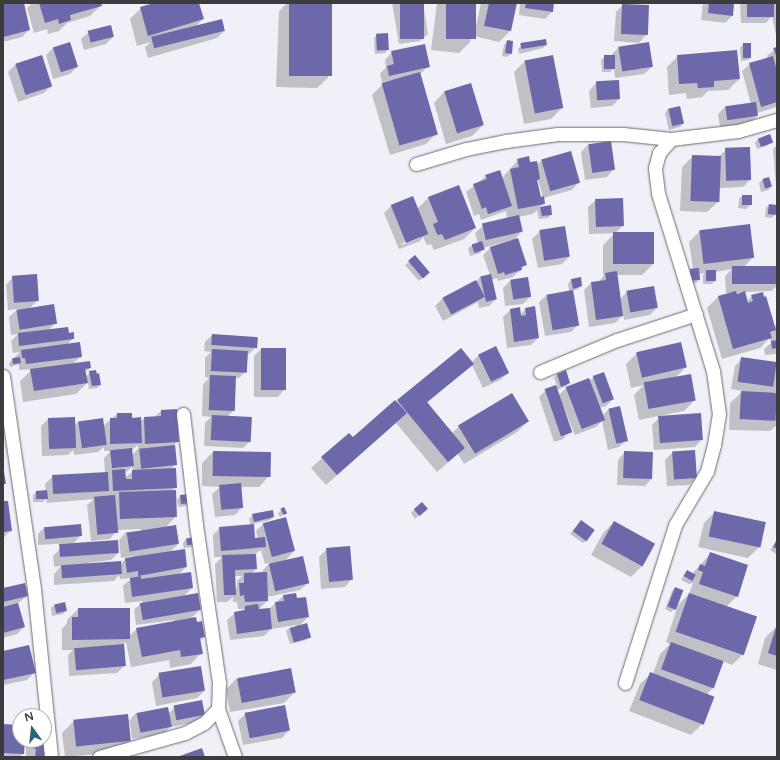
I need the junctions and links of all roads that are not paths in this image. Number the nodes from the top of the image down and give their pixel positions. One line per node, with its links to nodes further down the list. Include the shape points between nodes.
1 (777, 120): 2 (street, via 738,131)
2 (671, 140): 3 (street, via 623,134 558,134 480,146); 4 (street, via 659,153 655,168 658,193)
3 (416, 164)
4 (696, 314): 5 (street, via 617,340); 8 (street, via 713,371 719,414 714,445 707,471 676,525)
5 (540, 372)
6 (3, 376): 10 (street, via 34,589)
7 (183, 414): 9 (street, via 219,682)
8 (625, 683)
9 (218, 709): 11 (street, via 204,723 185,733); 12 (street)
10 (51, 757)
11 (99, 757)
12 (235, 757)

